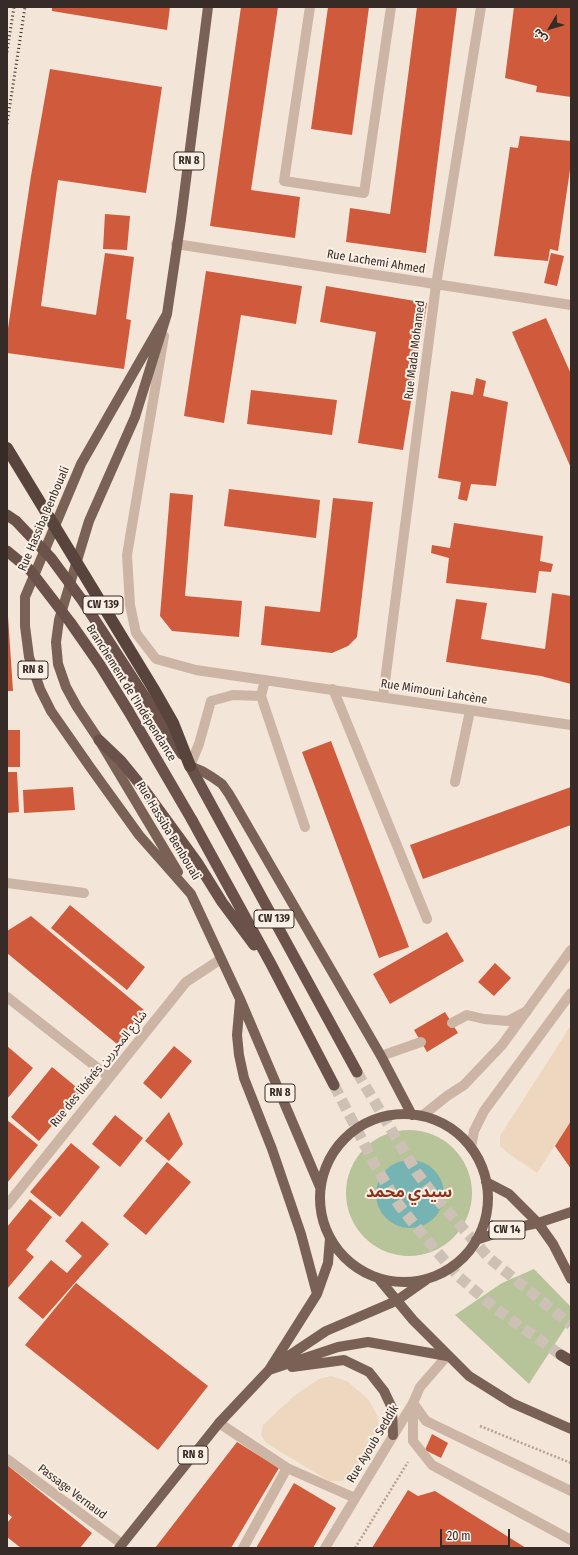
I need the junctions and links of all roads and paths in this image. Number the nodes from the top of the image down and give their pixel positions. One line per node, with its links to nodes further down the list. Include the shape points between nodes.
1 (208, 7): 5 (main road, RN 8)
2 (310, 7): 3 (street, via 284,181 364,193)
3 (391, 7)
4 (481, 7): 6 (street, Rue Mada Mohamed)
5 (176, 244): 6 (street, Rue Lachemi Ahmed); 8 (main road, RN 8)
6 (436, 285): 7 (street, Rue Lachemi Ahmed); 15 (street, Rue Mada Mohamed)
7 (571, 305)
8 (167, 314): 12 (street, Rue Mimouni Lahcène, via 127,555 130,605 136,633 156,658 196,670); 18 (main road, Rue Hassiba Benbouali, via 135,417 89,521 59,620 56,642 58,664 77,708); 24 (main road, Rue Hassiba Benbouali / RN 8, via 81,464 25,597 25,626 28,657 51,710 139,836)
9 (7, 448): 19 (highway, CW 139, bridge, via 153,688 173,723)
10 (7, 515): 19 (highway, Branchement de l'Indépendance / CW 139, bridge, via 51,558 82,600)
11 (7, 551): 28 (highway, Branchement de l'Indépendance / CW 139, bridge, via 30,570 100,665 192,820)
12 (265, 680): 13 (street, Rue Mimouni Lahcène); 14 (street)
13 (333, 689): 15 (street, Rue Mimouni Lahcène); 25 (street)
14 (261, 696): 19 (street, via 233,695 211,701); 21 (street)
15 (383, 697): 16 (street, Rue Mimouni Lahcène)
16 (470, 711): 17 (street, Rue Mimouni Lahcène); 20 (street)
17 (571, 725)
18 (99, 740): 24 (main road, Rue Hassiba Benbouali / RN 8); 28 (highway, via 121,761 143,788 242,930)
19 (190, 766): 35 (main road, via 202,770 222,784 229,794); 36 (highway, CW 139)
20 (455, 782)
21 (305, 827)
22 (7, 883): 23 (street)
23 (84, 893)
24 (191, 894): 27 (main road, Rue Hassiba Benbouali / RN 8)
25 (427, 919)
26 (571, 950): 32 (street)
27 (221, 959): 31 (main road, Rue Hassiba Benbouali / RN 8); 37 (street, Rue des libérés شارع المحررين, via 186,982)
28 (271, 964): 38 (highway, CW 139)
29 (571, 993): 40 (street, via 484,1111 474,1130)
30 (7, 997): 37 (street)
31 (240, 999): 42 (main road, RN 8); 51 (main road, via 237,1035 244,1078 301,1234)
32 (529, 1010): 33 (street, via 508,1021 468,1015); 39 (street, via 472,1078)
33 (452, 1023)
34 (421, 1042): 35 (street)
35 (381, 1056): 39 (main road)
36 (358, 1072)
37 (109, 1077): 43 (street, Rue des libérés شارع المحررين)
38 (334, 1085)
39 (417, 1115): 40 (main road, via 441,1122 458,1133); 42 (main road, via 380,1118 352,1132 331,1156)
40 (471, 1148): 41 (main road)
41 (486, 1182): 45 (main road, via 509,1194); 47 (main road, via 488,1202 484,1222)
42 (320, 1187): 46 (main road, via 323,1222)
43 (7, 1204)
44 (571, 1212): 45 (main road, CW 14)
45 (538, 1223): 47 (main road, CW 14, via 508,1229); 50 (main road, via 553,1244)
46 (330, 1238): 48 (main road, via 339,1252 351,1263); 51 (main road, via 328,1263)
47 (476, 1240): 49 (main road, via 456,1265)
48 (379, 1279): 49 (main road, via 403,1282); 52 (main road)
49 (427, 1279): 52 (main road)
50 (571, 1279)
51 (317, 1294): 56 (main road)
52 (396, 1301): 54 (main road); 56 (main road, via 326,1332)
53 (561, 1355): 55 (highway)
54 (448, 1356): 56 (main road, via 368,1342 338,1347); 57 (street, Rue Ayoub Seddik, via 420,1387); 59 (main road, via 469,1376 512,1403)
55 (571, 1362)
56 (268, 1370): 58 (main road, RN 8); 60 (main road, via 344,1360 369,1372 384,1391 392,1408)
57 (413, 1403): 60 (street, Rue Ayoub Seddik); 63 (street, via 426,1421); 65 (street, via 413,1441 432,1465)
58 (219, 1423): 62 (street); 66 (main road, RN 8)
59 (571, 1429)
60 (393, 1435): 64 (street, Rue Ayoub Seddik)
61 (7, 1459): 66 (street, Passage Vernaud)
62 (287, 1468): 64 (street); 67 (street)
63 (571, 1491)
64 (355, 1498): 68 (street, Rue Ayoub Seddik)
65 (571, 1540)
66 (120, 1546)
67 (243, 1548)
68 (325, 1548)

